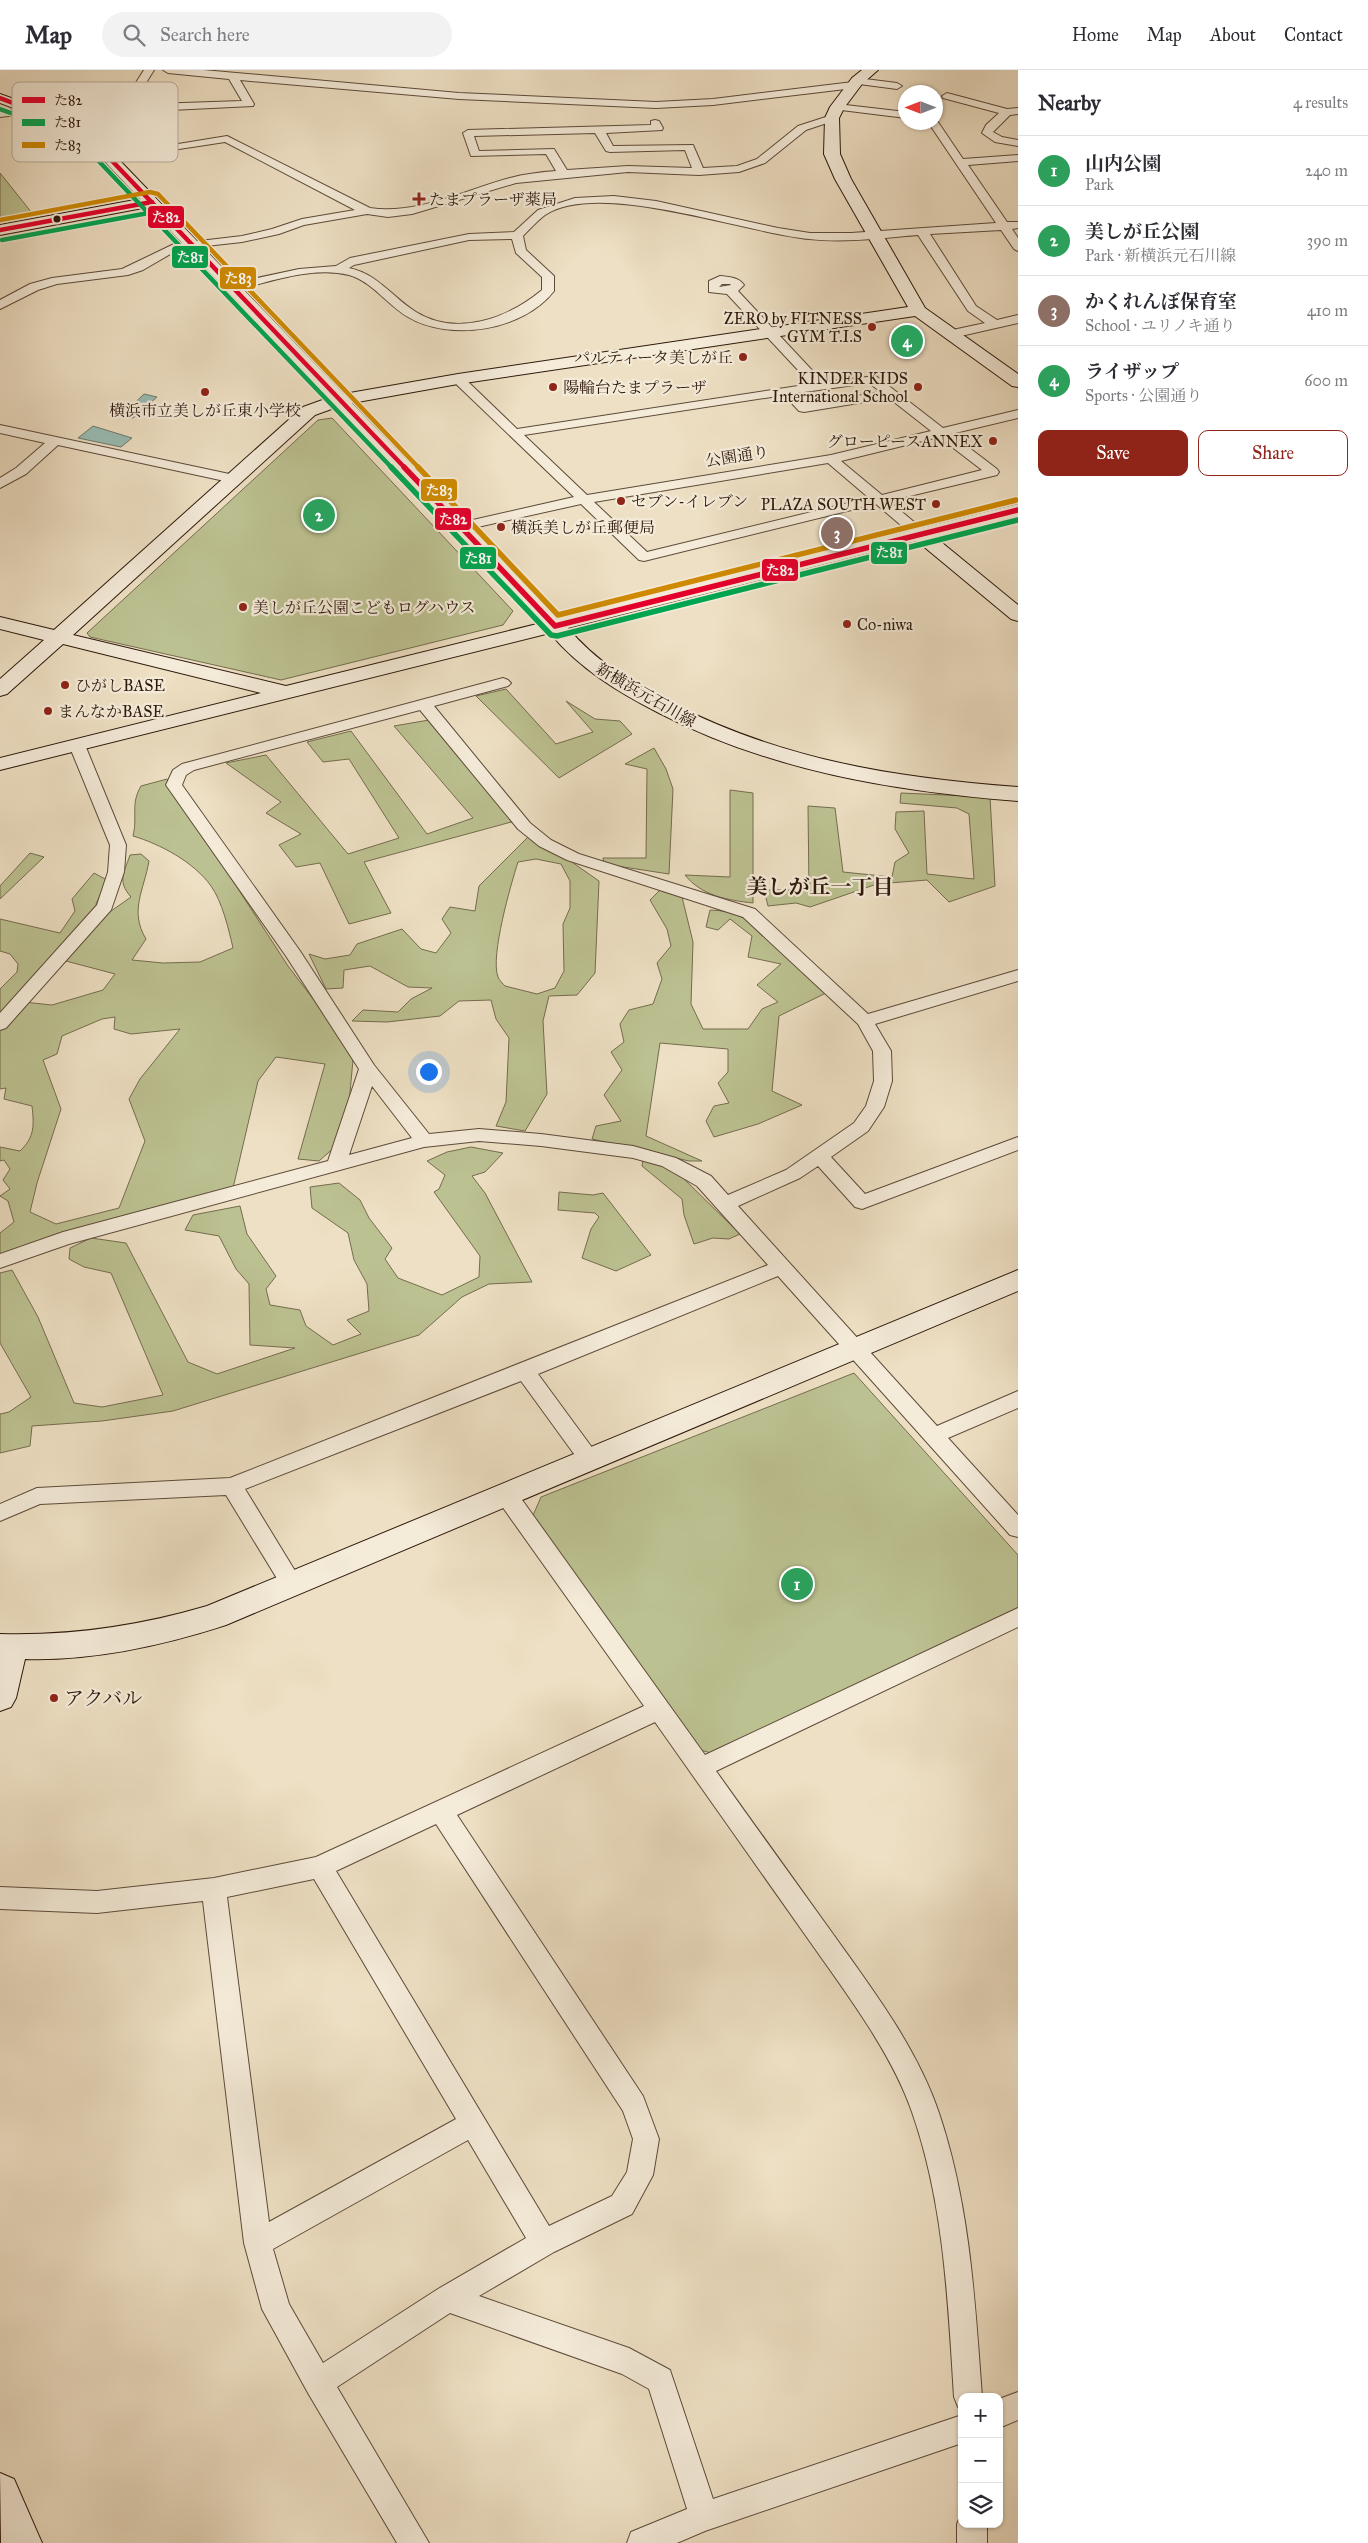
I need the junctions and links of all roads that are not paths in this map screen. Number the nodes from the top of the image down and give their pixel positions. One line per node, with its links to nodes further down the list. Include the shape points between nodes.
1 (149, 70): 5 (street)
2 (168, 70): 4 (street)
3 (871, 70): 6 (street)
4 (233, 77): 11 (street, via 459,96); 12 (street, via 248,104)
5 (141, 82)
6 (856, 83): 7 (street); 11 (street, via 713,102); 14 (street)
7 (897, 86)
8 (947, 96): 13 (street)
9 (0, 98): 10 (street, 新横浜元石川線)
10 (12, 102)
11 (656, 105): 16 (street, via 654,120 658,128)
12 (178, 108)
13 (1012, 112): 18 (street, via 990,127 987,133 999,140)
14 (834, 113): 15 (street); 23 (street, via 802,128 761,161 739,168); 32 (street, via 832,154)
15 (898, 115)
16 (598, 129): 23 (street, via 610,150 689,148); 24 (street, via 468,133 475,154 550,151)
17 (939, 130): 22 (street)
18 (1018, 143)
19 (178, 147): 26 (street, via 226,139)
20 (1018, 158): 22 (street)
21 (115, 162): 25 (street, 新横浜元石川線)
22 (961, 162): 28 (street)
23 (699, 172): 24 (street, via 628,170)
24 (563, 174): 26 (street, via 515,180 412,211 388,214)
25 (152, 202): 29 (street); 33 (street, 新横浜元石川線)
26 (367, 211): 33 (street, via 302,222 242,239)
27 (1018, 225): 28 (street)
28 (1004, 226): 30 (street); 34 (street)
29 (0, 230)
30 (922, 231): 32 (street); 41 (street, via 972,308)
31 (517, 235): 32 (street, via 525,223 543,212 576,202 616,200 643,201 689,210 790,235); 35 (street, via 468,237 350,262); 35 (street, via 520,251 548,276 548,292 535,304 496,322 470,327 426,322 411,314 369,277)
32 (875, 235): 39 (street)
33 (193, 244): 36 (street, 新横浜元石川線); 38 (street, via 168,249 139,267 124,272 34,287)
34 (1018, 246)
35 (338, 270): 36 (street, via 311,271)
36 (233, 287): 49 (street, 新横浜元石川線)
37 (730, 290): 42 (street)
38 (0, 305)
39 (918, 311): 42 (street); 43 (street)
40 (1018, 319): 41 (street)
41 (994, 324): 43 (street)
42 (770, 332): 44 (street); 46 (street)
43 (952, 334): 45 (street)
44 (458, 379): 49 (street); 53 (street)
45 (1018, 382)
46 (820, 386): 47 (street); 48 (street, via 872,380)
47 (787, 391): 48 (street, via 804,408); 53 (street)
48 (891, 394): 52 (street)
49 (339, 400): 56 (street, via 309,411); 61 (street, 新横浜元石川線)
50 (1018, 414): 52 (street, 公園通り)
51 (0, 429): 54 (street)
52 (941, 432): 55 (street, 公園通り); 58 (street, via 992,472)
53 (514, 434): 59 (street)
54 (55, 441): 56 (street); 57 (street, via 21,471)
55 (831, 459): 58 (street); 59 (street, 公園通り)
56 (234, 479): 66 (street)
57 (0, 484)
58 (880, 499): 59 (street, via 644,557); 62 (street)
59 (582, 500): 61 (street, 公園通り)
60 (1018, 510): 62 (street)
61 (460, 527): 65 (street, 新横浜元石川線)
62 (922, 535): 63 (street); 65 (street)
63 (1018, 615)
64 (0, 623): 66 (street)
65 (554, 626): 69 (street); 73 (street, 新横浜元石川線, via 597,668 632,691 714,733 764,752 819,767 935,787)
66 (56, 637): 68 (street); 69 (street)
67 (503, 683): 70 (street)
68 (0, 690)
69 (284, 692): 71 (street)
70 (423, 703): 75 (street, via 524,826 545,843 573,857 749,913); 77 (street, via 188,766 178,773 174,785 294,955)
71 (77, 744): 72 (street); 76 (street, via 118,845 116,872 105,906)
72 (0, 764)
73 (1018, 794)
74 (1018, 975): 75 (street)
75 (865, 1021): 80 (street, via 882,1051 883,1081 875,1107 861,1127)
76 (0, 1024)
77 (368, 1069): 78 (street); 81 (street)
78 (424, 1141): 81 (street); 82 (street, via 479,1135 633,1152 669,1162 704,1181)
79 (1018, 1143): 80 (street, via 862,1202)
80 (820, 1157): 82 (street, via 793,1174)
81 (336, 1166): 83 (street, via 63,1239)
82 (725, 1204): 84 (street)
83 (0, 1261)
84 (782, 1267): 86 (street); 87 (street)
85 (1018, 1280): 86 (street)
86 (855, 1347): 89 (street); 90 (street)
87 (525, 1371): 90 (street); 91 (street)
88 (1018, 1399): 89 (street)
89 (933, 1436): 93 (street)
90 (589, 1459): 92 (street)
91 (232, 1486): 94 (street, via 37,1496); 96 (street)
92 (507, 1496): 96 (street); 100 (street)
93 (1009, 1505): 95 (street)
94 (0, 1513)
95 (1018, 1529)
96 (292, 1584): 98 (street, via 215,1616 104,1643 58,1647)
97 (1018, 1617): 101 (street)
98 (6, 1646): 99 (street)
99 (0, 1698)
100 (658, 1710): 101 (street); 102 (street)
101 (700, 1768): 111 (street, via 858,1989 911,2075 926,2113 946,2193 959,2266)
102 (441, 1811): 103 (street); 108 (street, via 634,2105 646,2139 640,2175 622,2205)
103 (320, 1867): 104 (street); 106 (street)
104 (214, 1889): 105 (street, via 97,1902); 107 (street)
105 (0, 1898)
106 (472, 2124): 107 (street); 108 (street)
107 (258, 2243): 110 (street, via 276,2309)
108 (544, 2243): 109 (street)
109 (448, 2299): 110 (street); 116 (street, via 629,2362 660,2380)
110 (318, 2383): 119 (street)
111 (968, 2393)
112 (1018, 2406): 113 (street)
113 (1003, 2412)
114 (958, 2430): 116 (street)
115 (0, 2493): 118 (street)
116 (704, 2517): 120 (street)
117 (972, 2528): 121 (street)
118 (22, 2543)
119 (414, 2543)
120 (642, 2543)
121 (972, 2543)

